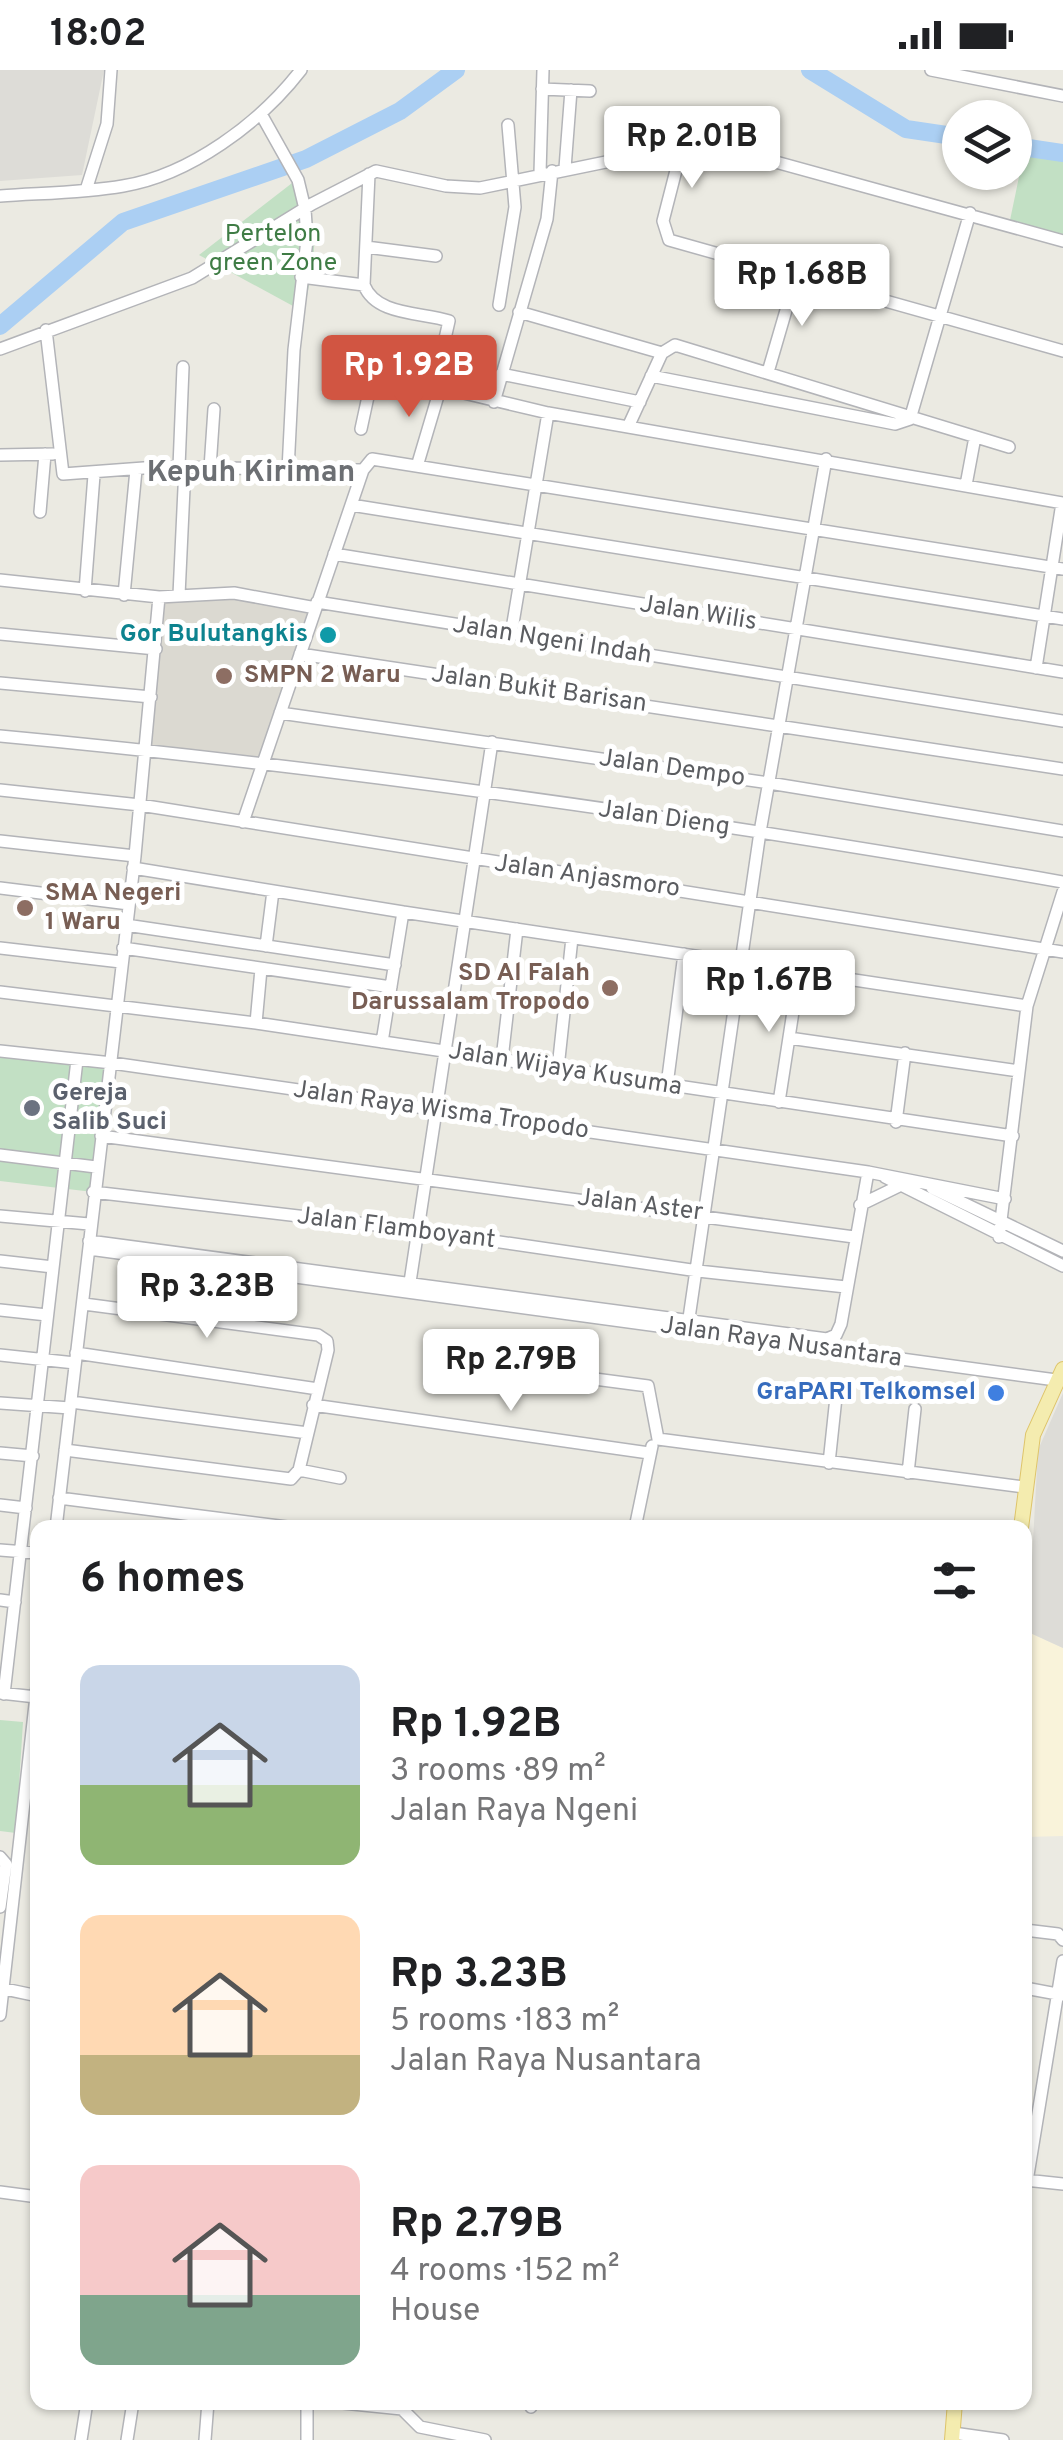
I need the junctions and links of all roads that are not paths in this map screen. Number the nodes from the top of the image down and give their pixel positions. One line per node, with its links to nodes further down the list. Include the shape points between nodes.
1 (112, 70): 15 (street, via 107,124)
2 (301, 70): 9 (street)
3 (543, 70): 5 (street)
4 (931, 70): 8 (street)
5 (542, 89): 6 (street); 12 (street)
6 (571, 90): 7 (street); 12 (street)
7 (590, 91)
8 (1063, 96)
9 (262, 114): 15 (street, via 160,175); 17 (street, via 298,180)
10 (508, 126): 14 (street)
11 (683, 143): 12 (street); 18 (street, via 714,143); 22 (street, via 665,236)
12 (552, 170): 14 (street); 26 (street, via 547,219)
13 (370, 174): 14 (street, via 388,171 462,188); 17 (street); 20 (street)
14 (513, 182): 25 (street, via 513,227)
15 (86, 190): 16 (street)
16 (0, 196)
17 (305, 209): 23 (street); 28 (street, via 192,278)
18 (970, 214): 19 (street); 27 (street)
19 (1063, 241)
20 (366, 247): 21 (street); 24 (street)
21 (436, 256)
22 (796, 276): 27 (street); 33 (street)
23 (302, 277): 24 (street); 55 (street)
24 (364, 285): 38 (street, via 386,307 449,321)
25 (499, 304)
26 (520, 312): 31 (street); 34 (street)
27 (941, 314): 30 (street); 43 (street)
28 (46, 330): 29 (street); 48 (street, via 56,402)
29 (0, 350)
30 (1063, 352)
31 (662, 353): 33 (street, via 680,346); 35 (street)
32 (183, 366): 52 (street)
33 (768, 372): 43 (street)
34 (502, 374): 39 (street); 40 (street)
35 (651, 376): 40 (street); 43 (street, via 895,424)
36 (358, 378): 37 (street)
37 (372, 378): 38 (street); 45 (street)
38 (437, 388): 39 (street); 51 (street)
39 (494, 402): 42 (street)
40 (640, 402): 44 (street)
41 (214, 409): 53 (street)
42 (548, 413): 44 (street); 58 (street)
43 (910, 420): 46 (street)
44 (628, 426): 50 (street)
45 (361, 429)
46 (975, 437): 47 (street); 59 (street)
47 (1009, 448)
48 (51, 454): 49 (street); 57 (street, via 63,474); 62 (street)
49 (0, 455)
50 (826, 459): 59 (street); 63 (street)
51 (418, 463): 56 (street, via 375,459); 58 (street)
52 (182, 467): 53 (street); 54 (street); 72 (street)
53 (210, 468): 55 (street)
54 (136, 470): 57 (street); 71 (street)
55 (288, 470): 56 (street)
56 (363, 470): 61 (street)
57 (94, 475): 70 (street)
58 (536, 484): 63 (street); 64 (street)
59 (966, 485): 60 (street)
60 (1063, 503): 66 (street)
61 (351, 505): 64 (street); 65 (street)
62 (40, 512)
63 (814, 527): 66 (street); 67 (street)
64 (527, 534): 67 (street); 69 (street)
65 (334, 554): 69 (street, Jalan Wilis); 74 (street)
66 (1057, 568): 75 (street)
67 (806, 578): 75 (street); 77 (street)
68 (0, 580): 70 (street, Jalan Ngeni Indah)
69 (521, 584): 77 (street, Jalan Wilis); 79 (street)
70 (85, 591): 71 (street, Jalan Ngeni Indah)
71 (124, 595): 73 (street, Jalan Ngeni Indah)
72 (179, 595): 73 (street, Jalan Ngeni Indah); 74 (street, Jalan Ngeni Indah, via 234,593)
73 (159, 597): 80 (street)
74 (316, 605): 79 (street, Jalan Ngeni Indah); 81 (street)
75 (1044, 617): 76 (street); 82 (street)
76 (1063, 619)
77 (798, 631): 82 (street, Jalan Wilis); 84 (street)
78 (0, 634): 80 (street)
79 (511, 635): 84 (street, Jalan Ngeni Indah)
80 (156, 648): 86 (street)
81 (300, 654): 87 (street); 89 (street, Jalan Bukit Barisan)
82 (1036, 668): 83 (street, Jalan Wilis)
83 (1063, 672)
84 (787, 678): 88 (street, Jalan Ngeni Indah); 89 (street)
85 (0, 683): 86 (street)
86 (151, 697): 92 (street)
87 (280, 713): 91 (street, Jalan Dempo); 93 (street)
88 (1063, 721)
89 (778, 724): 94 (street, Jalan Bukit Barisan); 95 (street)
90 (0, 736): 92 (street, Jalan Dieng)
91 (492, 742): 95 (street, Jalan Dempo); 97 (street)
92 (146, 750): 93 (street, Jalan Dieng); 98 (street)
93 (264, 760): 97 (street, Jalan Dieng); 99 (street)
94 (1063, 769)
95 (769, 783): 100 (street, Jalan Dempo); 101 (street)
96 (0, 790): 98 (street, Jalan Anjasmoro)
97 (485, 794): 101 (street, Jalan Dieng); 103 (street)
98 (140, 804): 99 (street, Jalan Anjasmoro); 104 (street)
99 (243, 822): 103 (street, Jalan Anjasmoro)
100 (1063, 831)
101 (760, 832): 105 (street, Jalan Dieng); 109 (street)
102 (0, 841): 104 (street)
103 (474, 861): 109 (street, Jalan Anjasmoro); 112 (street)
104 (134, 862): 107 (street); 110 (street)
105 (1063, 882)
106 (0, 888): 110 (street)
107 (273, 891): 111 (street); 116 (street)
108 (1063, 892): 117 (street)
109 (750, 900): 117 (street, Jalan Anjasmoro); 123 (street)
110 (129, 904): 113 (street)
111 (403, 912): 112 (street); 124 (street)
112 (465, 922): 114 (street); 134 (street)
113 (126, 926): 116 (street); 119 (street)
114 (517, 930): 115 (street); 137 (street)
115 (572, 938): 121 (street); 140 (street)
116 (266, 946): 124 (street)
117 (1039, 946): 120 (street, Jalan Anjasmoro); 130 (street)
118 (0, 948): 122 (street)
119 (123, 948): 122 (street); 125 (street)
120 (1063, 952)
121 (684, 954): 123 (street); 142 (street)
122 (121, 962): 129 (street)
123 (742, 963): 126 (street); 143 (street)
124 (395, 965): 127 (street)
125 (262, 969): 127 (street); 131 (street)
126 (798, 973): 130 (street); 132 (street)
127 (391, 987): 133 (street)
128 (0, 992): 129 (street, Jalan Wijaya Kusuma)
129 (116, 1004): 131 (street, Jalan Wijaya Kusuma); 139 (street)
130 (1027, 1006): 141 (street)
131 (256, 1023): 133 (street, Jalan Wijaya Kusuma)
132 (789, 1038): 136 (street); 144 (street)
133 (382, 1042): 134 (street, Jalan Wijaya Kusuma)
134 (445, 1050): 137 (street, Jalan Wijaya Kusuma); 145 (street)
135 (0, 1051): 138 (street, Jalan Raya Wisma Tropodo)
136 (905, 1053): 141 (street); 146 (street)
137 (502, 1059): 140 (street, Jalan Wijaya Kusuma)
138 (77, 1060): 139 (street, Jalan Raya Wisma Tropodo); 151 (street)
139 (112, 1063): 145 (street, Jalan Raya Wisma Tropodo); 147 (street)
140 (558, 1068): 142 (street, Jalan Wijaya Kusuma)
141 (1019, 1071): 148 (street)
142 (667, 1086): 143 (street, Jalan Wijaya Kusuma)
143 (722, 1095): 144 (street, Jalan Wijaya Kusuma); 149 (street)
144 (779, 1102): 146 (street, Jalan Wijaya Kusuma)
145 (436, 1111): 149 (street, Jalan Raya Wisma Tropodo); 154 (street)
146 (896, 1122): 148 (street, Jalan Wijaya Kusuma)
147 (101, 1136): 152 (street); 154 (street, Jalan Aster)
148 (1014, 1136): 158 (street)
149 (713, 1152): 153 (street, Jalan Raya Wisma Tropodo); 160 (street)
150 (0, 1155): 151 (street)
151 (66, 1163): 152 (street); 162 (street)
152 (96, 1167): 157 (street)
153 (874, 1173): 155 (street, Jalan Raya Wisma Tropodo); 156 (street); 159 (street)
154 (426, 1178): 160 (street, Jalan Aster); 165 (street)
155 (915, 1180): 158 (street); 163 (street)
156 (899, 1186): 159 (street); 167 (street)
157 (94, 1192): 164 (street); 165 (street, Jalan Flamboyant)
158 (1005, 1199): 163 (street)
159 (860, 1205): 166 (street)
160 (706, 1214): 166 (street, Jalan Aster); 173 (street)
161 (0, 1216): 162 (street)
162 (60, 1221): 164 (street); 172 (street)
163 (1002, 1222): 167 (street); 169 (street)
164 (87, 1224): 168 (street)
165 (418, 1230): 173 (street, Jalan Flamboyant); 174 (street)
166 (854, 1237): 175 (street)
167 (999, 1237): 171 (street)
168 (91, 1244): 174 (street); 176 (street); 184 (street, Jalan Raya Nusantara)
169 (1063, 1250)
170 (0, 1262): 172 (street)
171 (1063, 1266)
172 (53, 1267): 178 (street)
173 (698, 1271): 175 (street, Jalan Flamboyant); 179 (street)
174 (410, 1282): 179 (street)
175 (846, 1288): 179 (street, via 833,1337)
176 (84, 1304): 181 (street); 186 (street, via 322,1336 328,1350)
177 (0, 1310): 178 (street)
178 (47, 1315): 182 (street)
179 (689, 1318)
180 (0, 1355): 182 (street)
181 (76, 1358): 182 (street); 186 (street); 188 (street)
182 (42, 1359): 190 (street)
183 (480, 1364): 193 (street, via 648,1386)
184 (1060, 1375): 202 (main road, via 1033,1434)
185 (837, 1388): 198 (street)
186 (318, 1390): 189 (street)
187 (0, 1402): 190 (street)
188 (70, 1405): 190 (street); 192 (street); 194 (street)
189 (314, 1405): 192 (street); 196 (street)
190 (35, 1406): 197 (street)
191 (915, 1409): 199 (street)
192 (308, 1433): 200 (street)
193 (658, 1439): 196 (street); 198 (street)
194 (66, 1450): 200 (street); 203 (street)
195 (0, 1453): 197 (street)
196 (649, 1453): 208 (street)
197 (32, 1456): 205 (street)
198 (829, 1464): 199 (street)
199 (908, 1473): 202 (street)
200 (295, 1475): 201 (street)
201 (340, 1478)
202 (1024, 1488): 209 (main road)
203 (60, 1498): 206 (street); 207 (street)
204 (0, 1505): 205 (street)
205 (26, 1508): 211 (street)
206 (57, 1520)
207 (212, 1520)
208 (636, 1520)
209 (1022, 1520)
210 (0, 1550): 211 (street)
211 (21, 1551): 212 (street); 214 (street)
212 (30, 1552)
213 (0, 1600): 214 (street)
214 (15, 1602): 215 (street)
215 (5, 1647): 216 (street)
216 (2, 1694): 217 (street)
217 (30, 1697)
218 (30, 1798): 223 (street)
219 (2, 1858): 220 (street)
220 (0, 1907)
221 (1032, 1931): 222 (street)
222 (1063, 1940)
223 (4, 1957): 225 (street)
224 (1063, 1961): 228 (street)
225 (2, 1989): 227 (street); 229 (street)
226 (1032, 1989): 228 (street)
227 (30, 1994)
228 (1060, 1995): 230 (street)
229 (0, 2015)
230 (1032, 2147)
231 (1032, 2181): 232 (street)
232 (1063, 2184)
233 (0, 2192): 234 (street)
234 (30, 2196)
235 (86, 2410): 242 (street)
236 (132, 2410): 243 (street)
237 (207, 2410): 244 (street)
238 (308, 2410): 245 (street)
239 (403, 2410): 246 (street, via 420,2427)
240 (954, 2410): 241 (main road)
241 (952, 2436): 247 (street)
242 (82, 2440)
243 (127, 2440)
244 (205, 2440)
245 (306, 2440)
246 (485, 2440)
247 (1003, 2440)

